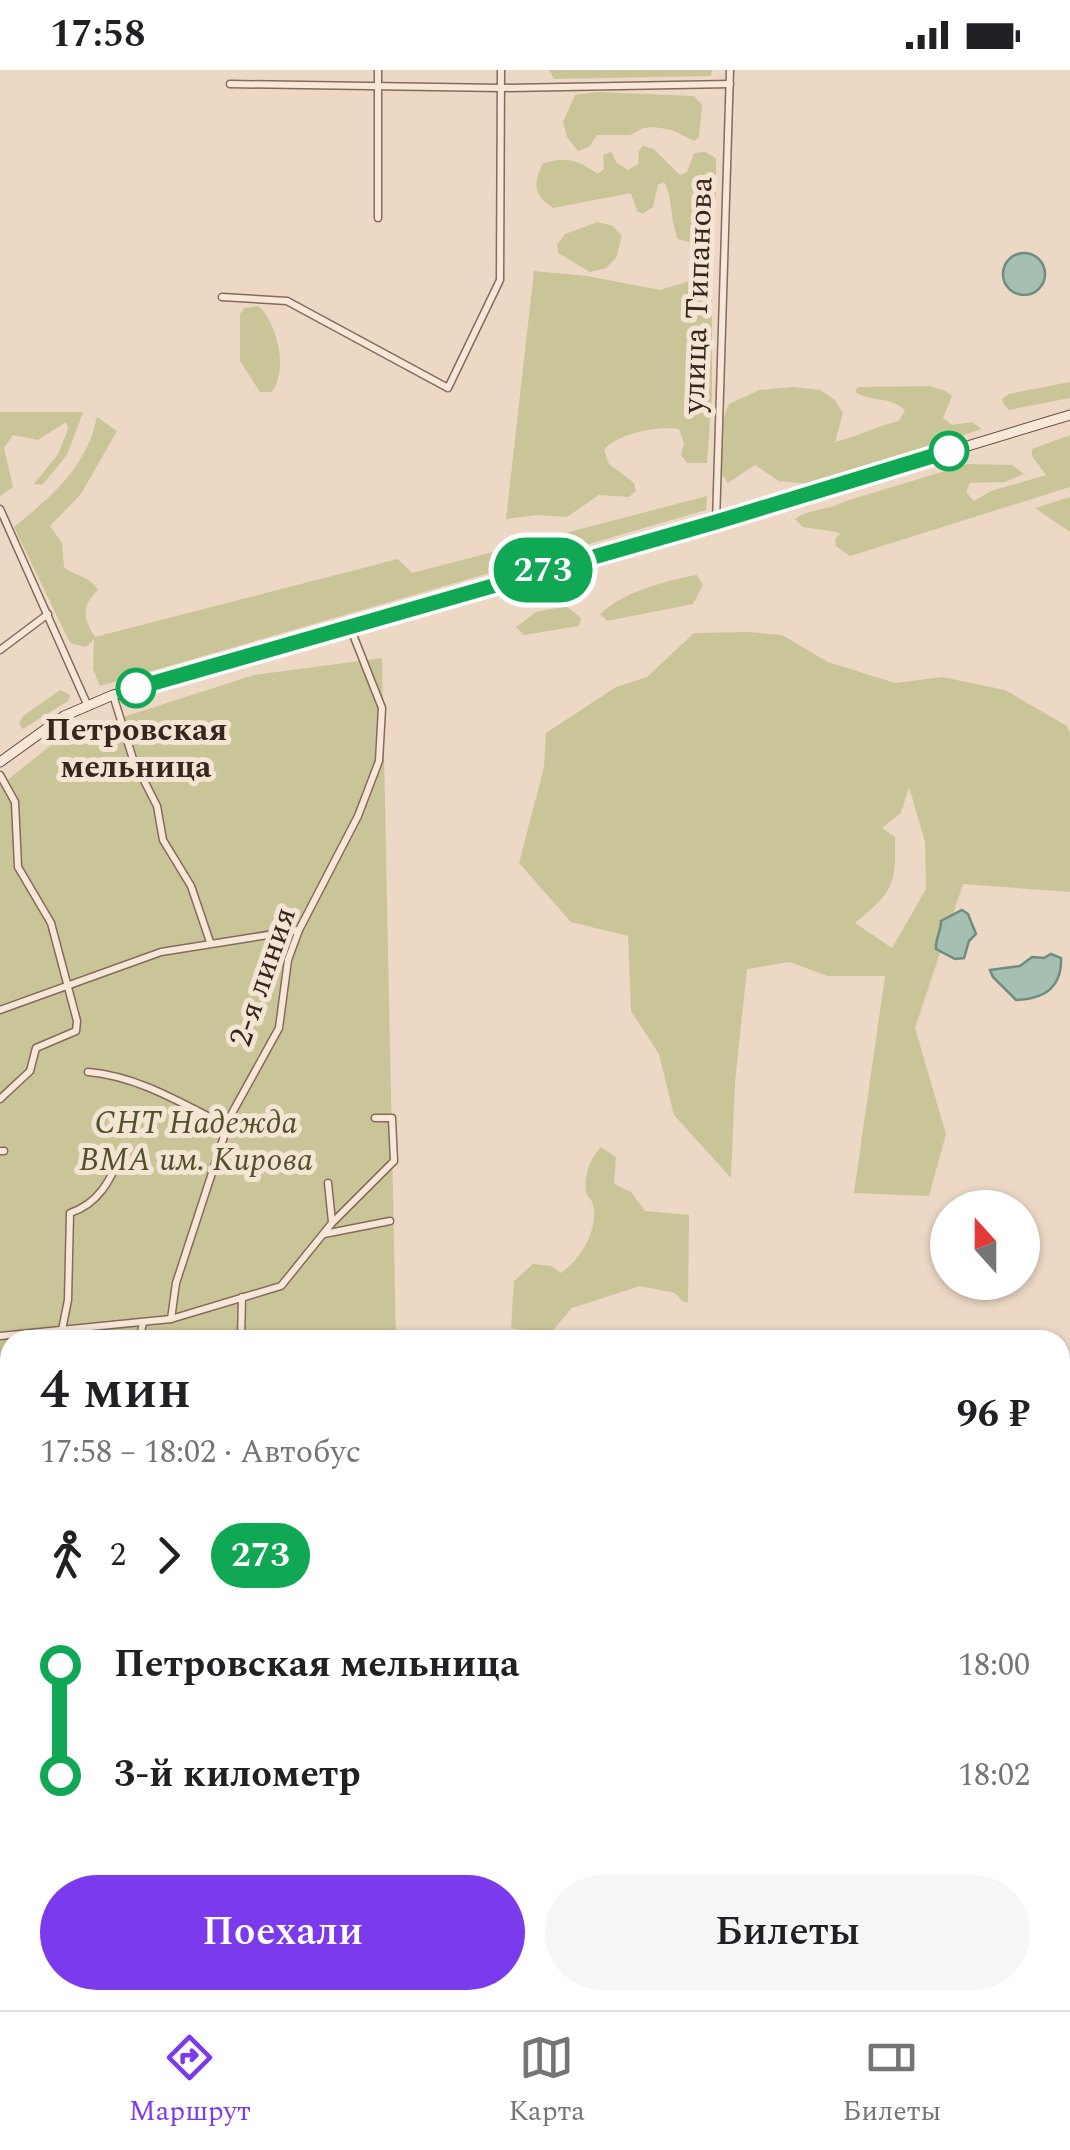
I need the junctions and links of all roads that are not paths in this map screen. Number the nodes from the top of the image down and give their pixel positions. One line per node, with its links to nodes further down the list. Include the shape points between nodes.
1 (378, 70): 6 (street)
2 (501, 70): 7 (street)
3 (730, 70): 5 (street, улица Типанова)
4 (230, 84): 6 (street)
5 (730, 84): 7 (street); 12 (street, улица Типанова)
6 (378, 86): 7 (street); 8 (street)
7 (501, 88): 9 (street, via 500,280 448,388 287,300)
8 (378, 218)
9 (222, 297)
10 (1070, 416): 12 (main road)
11 (1, 514): 13 (street)
12 (716, 522): 14 (main road)
13 (48, 614): 15 (street); 17 (street)
14 (350, 627): 16 (main road); 20 (street, 2-я линия, via 382,708 379,761)
15 (0, 650)
16 (113, 695): 17 (main road); 21 (street, via 157,806 163,840 192,886)
17 (86, 704): 18 (main road)
18 (0, 762)
19 (0, 775): 22 (street, via 15,802 18,867 51,923)
20 (299, 930): 21 (street); 27 (street, 2-я линия, via 275,1039)
21 (210, 942): 22 (street)
22 (69, 986): 23 (street); 25 (street, via 76,1031 36,1048 30,1071)
23 (0, 1010)
24 (88, 1072): 27 (street, via 141,1084)
25 (0, 1098)
26 (375, 1118): 31 (street, via 392,1118 394,1161)
27 (228, 1126): 34 (street, 2-я линия, via 176,1284)
28 (121, 1155): 36 (street, via 92,1203 70,1213)
29 (328, 1183): 31 (street)
30 (390, 1221): 32 (street)
31 (332, 1223): 32 (street)
32 (323, 1234): 33 (street, via 281,1286)
33 (242, 1297): 34 (street); 39 (street)
34 (171, 1319): 35 (street)
35 (143, 1322): 37 (street); 38 (street)
36 (62, 1330)
37 (71, 1330)
38 (141, 1330)
39 (241, 1330)

